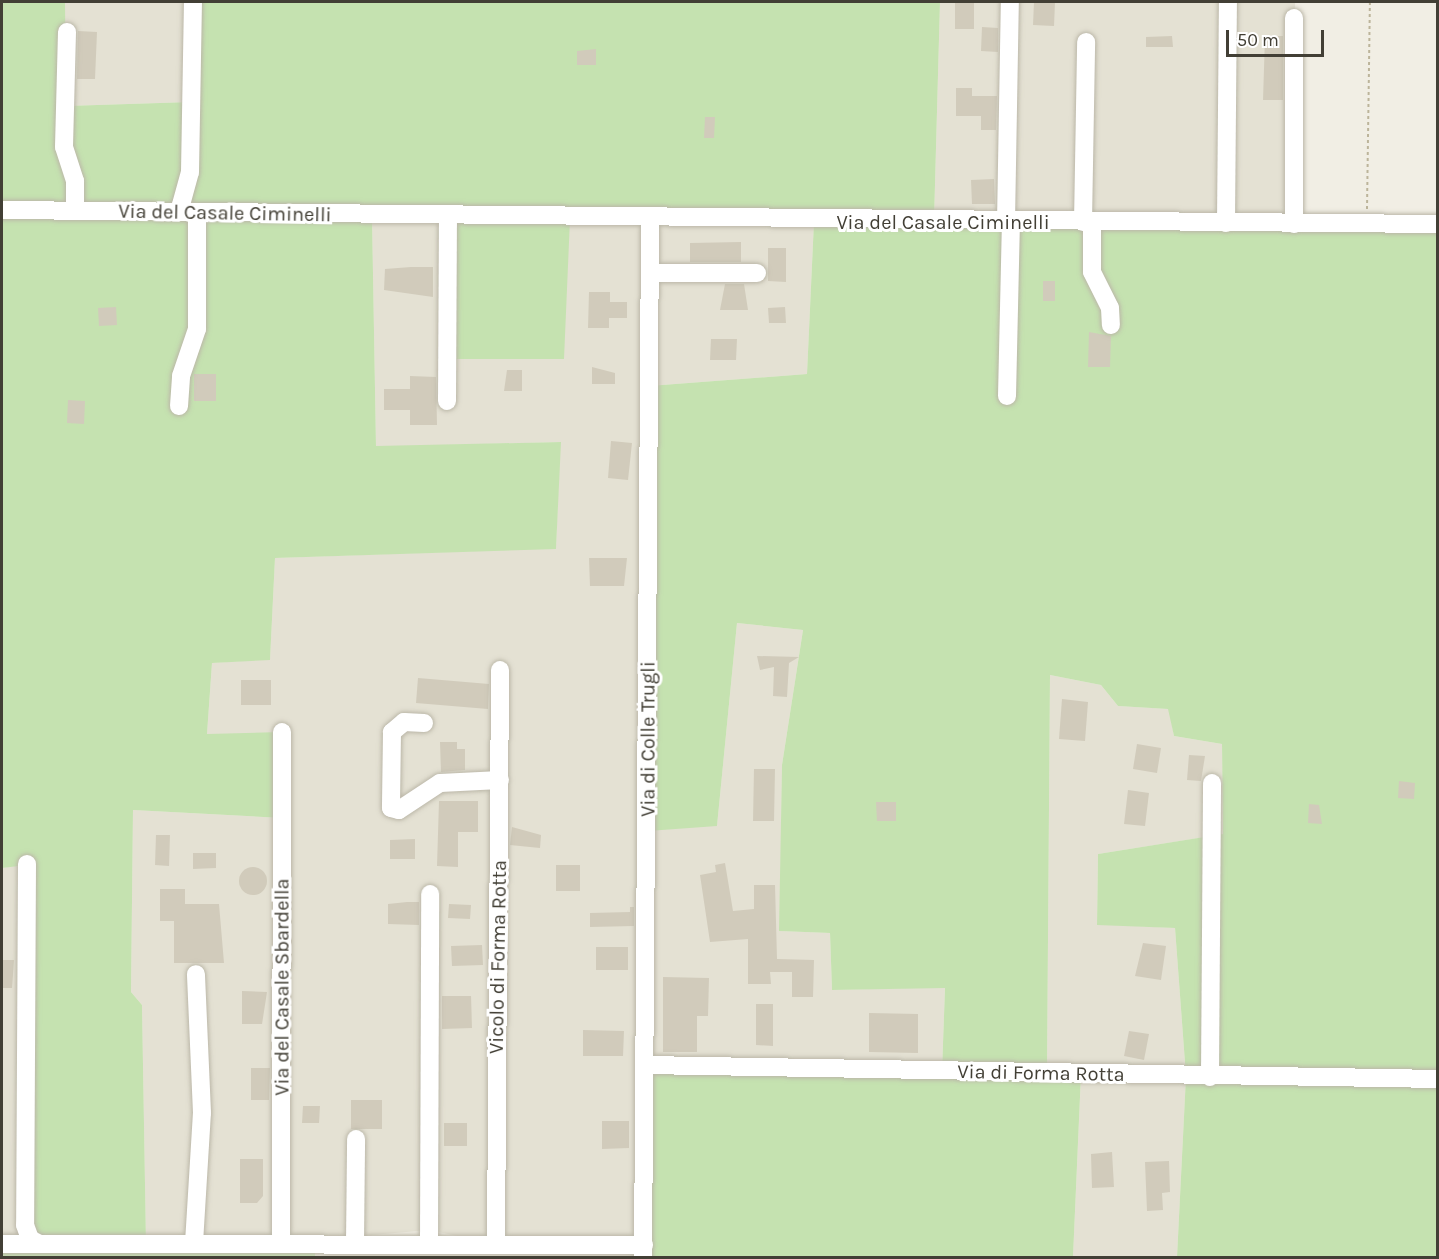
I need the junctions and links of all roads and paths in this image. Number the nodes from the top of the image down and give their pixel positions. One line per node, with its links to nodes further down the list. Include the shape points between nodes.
1 (193, 2): 10 (street)
2 (1010, 2): 13 (street)
3 (1228, 2): 15 (street)
4 (1370, 2): 17 (path)
5 (1294, 18): 16 (street)
6 (67, 32): 9 (street, via 64,147 75,181)
7 (1086, 42): 14 (street)
8 (2, 210): 9 (street, Via del Casale Ciminelli)
9 (75, 211): 10 (street, Via del Casale Ciminelli)
10 (188, 212): 11 (street, Via del Casale Ciminelli); 24 (street, via 197,329 181,376)
11 (448, 217): 12 (street, Via del Casale Ciminelli); 23 (street)
12 (650, 220): 13 (street, Via del Casale Ciminelli); 19 (street, Via di Colle Trugli)
13 (1009, 222): 14 (street, Via del Casale Ciminelli); 22 (street)
14 (1087, 222): 15 (street, Via del Casale Ciminelli); 21 (street, via 1092,272 1110,308)
15 (1226, 223): 16 (street, Via del Casale Ciminelli)
16 (1294, 224): 17 (street, Via del Casale Ciminelli)
17 (1367, 224): 18 (street, Via del Casale Ciminelli)
18 (1437, 224)
19 (650, 273): 20 (street); 33 (street, Via di Colle Trugli)
20 (757, 273)
21 (1111, 325)
22 (1007, 396)
23 (447, 401)
24 (179, 406)
25 (500, 670): 28 (street, Vicolo di Forma Rotta)
26 (424, 723): 28 (street, via 404,722 392,732 392,808 399,810 440,783)
27 (282, 732): 37 (street, Via del Casale Sbardella)
28 (500, 780): 42 (street, Vicolo di Forma Rotta)
29 (1212, 783): 34 (street)
30 (27, 864): 39 (street, via 25,1225 30,1239)
31 (430, 894): 43 (street)
32 (196, 974): 40 (street, via 202,1113)
33 (645, 1065): 34 (street, Via di Forma Rotta); 45 (street, Via di Colle Trugli)
34 (1210, 1077): 35 (street, Via di Forma Rotta)
35 (1437, 1079)
36 (356, 1139): 41 (street)
37 (282, 1243): 40 (street); 41 (street)
38 (2, 1244): 39 (street)
39 (40, 1244): 44 (street)
40 (194, 1244): 44 (street)
41 (355, 1244): 43 (street)
42 (496, 1244): 43 (street); 45 (street)
43 (417, 1248)
44 (123, 1251)
45 (644, 1251)

